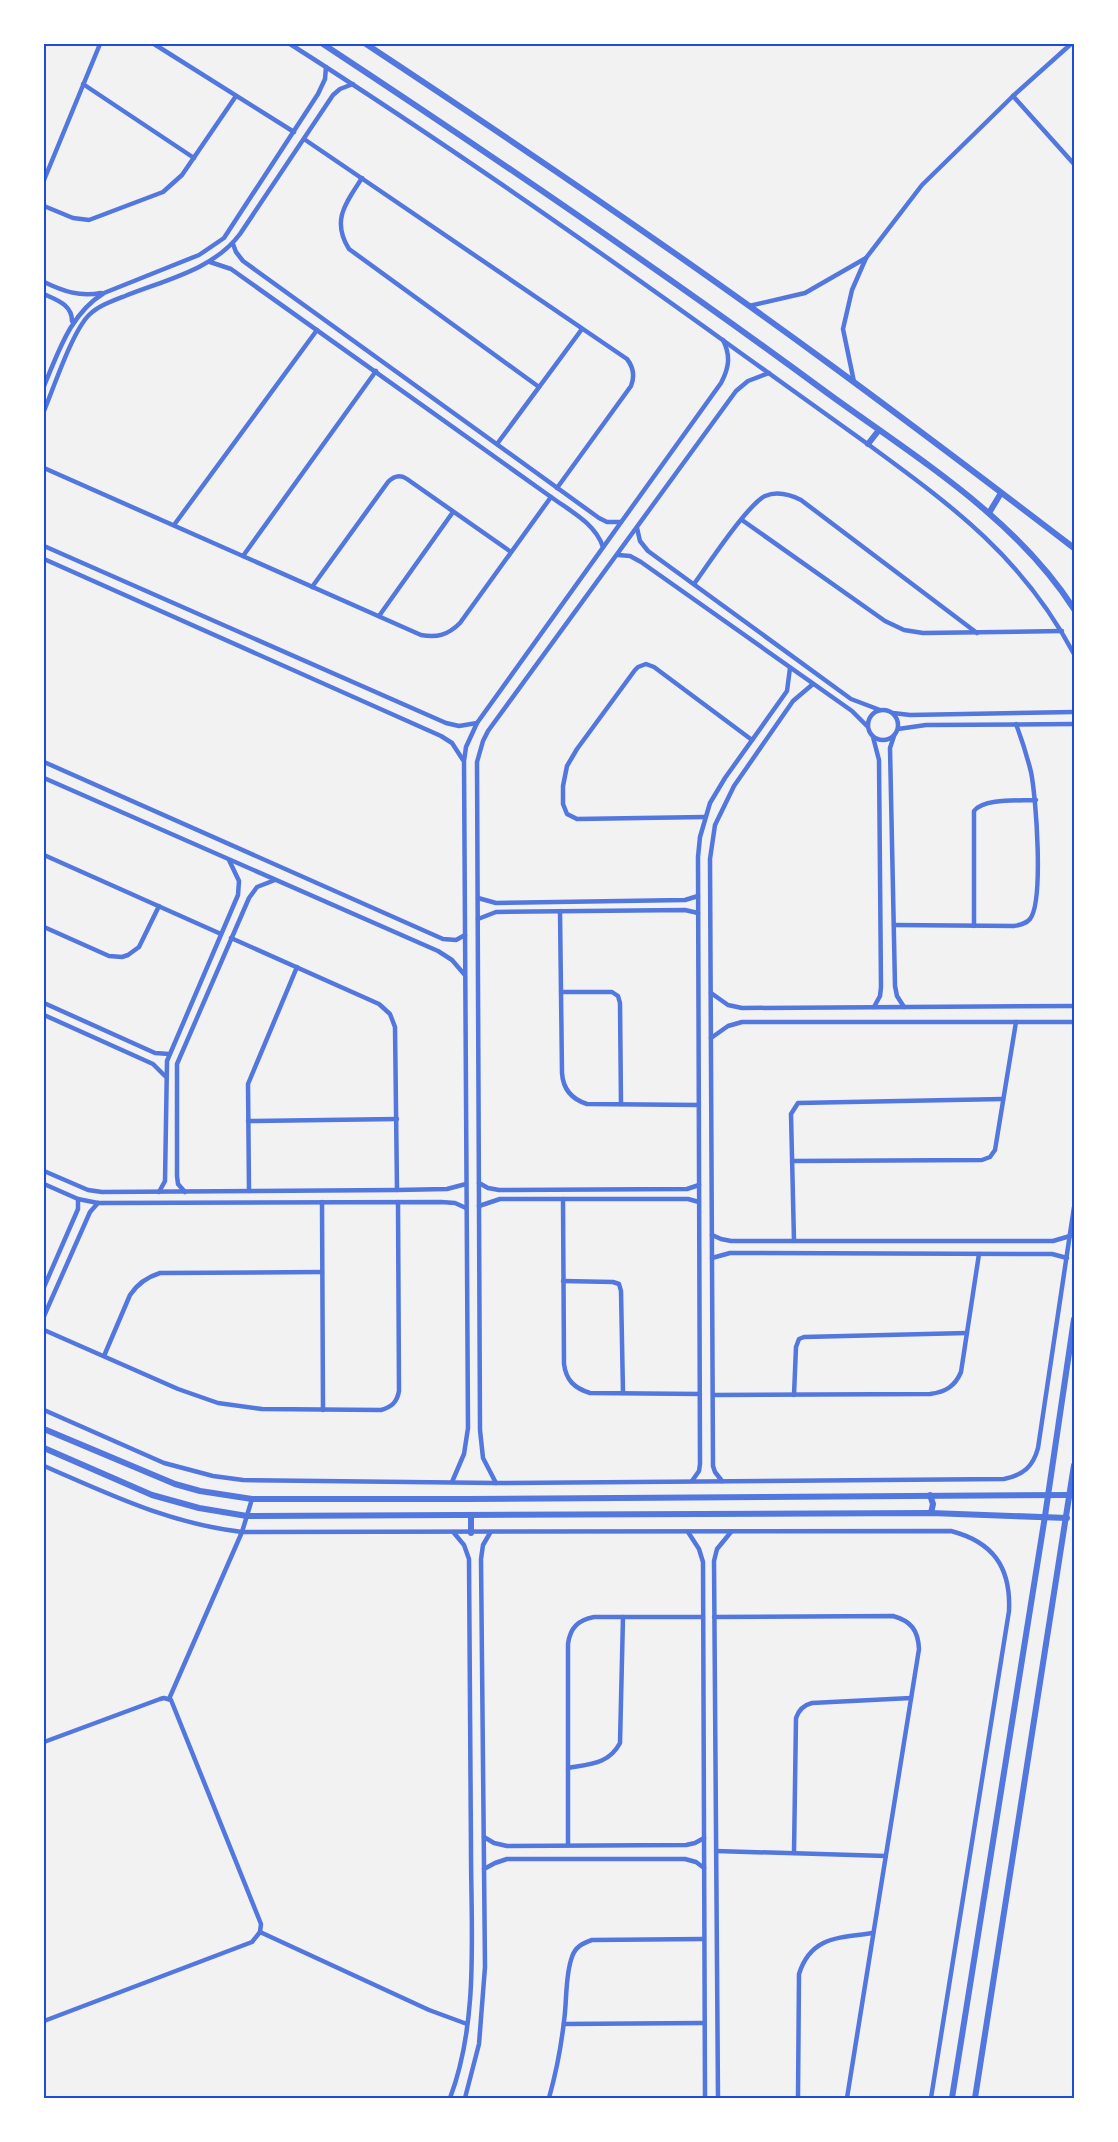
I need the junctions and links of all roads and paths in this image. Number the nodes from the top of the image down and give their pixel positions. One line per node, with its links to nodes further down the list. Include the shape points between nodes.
1 (100, 44): 8 (street)
2 (154, 44): 11 (street)
3 (290, 44): 7 (street)
4 (323, 44): 44 (street, via 474,143)
5 (366, 44): 31 (street, via 496,129)
6 (1071, 44): 12 (street)
7 (326, 67): 9 (street); 10 (street, via 326,79)
8 (83, 84): 16 (street); 19 (street)
9 (353, 84): 13 (street, via 336,92); 35 (street)
10 (318, 94): 13 (street); 14 (street)
11 (236, 96): 14 (street); 16 (street)
12 (1013, 96): 17 (street); 24 (street, via 922,185)
13 (329, 101): 15 (street)
14 (294, 132): 21 (street)
15 (304, 138): 18 (street); 22 (street)
16 (194, 158): 20 (street, via 163,192 96,218 73,218)
17 (1074, 164)
18 (362, 178): 33 (street); 42 (street, via 340,216 342,239 348,249)
19 (44, 180)
20 (44, 206)
21 (242, 213): 22 (street); 26 (street, via 224,238 208,251)
22 (250, 219): 23 (street)
23 (233, 244): 25 (street); 45 (street, via 243,261)
24 (866, 258): 31 (street, via 805,292); 40 (street, via 852,290 843,329)
25 (210, 262): 27 (street); 34 (street, via 228,266)
26 (158, 271): 27 (street); 29 (street)
27 (162, 281): 37 (street, via 89,315)
28 (44, 282): 29 (street, via 75,294)
29 (104, 293): 32 (street)
30 (44, 294): 32 (street, via 69,308)
31 (749, 306): 40 (street)
32 (72, 323): 36 (street)
33 (582, 329): 42 (street); 48 (street, via 627,359 634,379)
34 (317, 330): 38 (street); 56 (street)
35 (723, 340): 39 (street); 55 (street, via 728,364 721,383)
36 (54, 362): 37 (street); 41 (street)
37 (63, 366): 43 (street)
38 (376, 371): 50 (street); 64 (street)
39 (769, 373): 46 (street); 58 (street, via 748,381 736,391)
40 (854, 382): 49 (street)
41 (44, 386)
42 (539, 387): 45 (street)
43 (44, 411)
44 (879, 430): 46 (street); 52 (street)
45 (497, 444): 48 (street)
46 (868, 444): 72 (street, via 979,531 1008,559)
47 (44, 468): 56 (street)
48 (557, 488): 53 (street)
49 (1001, 493): 52 (street); 61 (street)
50 (551, 497): 57 (street); 62 (street)
51 (453, 512): 62 (street); 67 (street, via 407,479 394,477); 70 (street)
52 (989, 513): 69 (street, via 1039,561)
53 (599, 518): 55 (street); 57 (street)
54 (742, 520): 66 (street); 73 (street, via 894,626 923,633); 73 (street, via 762,497 792,495)
55 (621, 522): 60 (street)
56 (174, 525): 64 (street)
57 (592, 527): 60 (street)
58 (637, 528): 63 (street); 66 (street, via 643,546)
59 (44, 546): 68 (street)
60 (603, 547): 75 (street)
61 (1074, 549)
62 (511, 552): 70 (street, via 460,623 442,636 421,635)
63 (618, 555): 76 (street, via 641,562); 77 (street)
64 (243, 556): 67 (street)
65 (44, 560): 71 (street)
66 (694, 584): 79 (street, via 851,699)
67 (312, 587): 70 (street)
68 (180, 606): 71 (street); 82 (street, via 447,723)
69 (1074, 609)
70 (379, 616)
71 (175, 618): 90 (street, via 441,736 452,743)
72 (1062, 631): 73 (street); 74 (street)
73 (977, 633)
74 (1074, 654)
75 (519, 665): 77 (street); 82 (street)
76 (790, 668): 78 (street); 89 (street, via 787,691)
77 (531, 673): 99 (street, via 488,731 479,752)
78 (813, 684): 85 (street); 113 (street, via 793,701 734,786 715,825 710,859)
79 (880, 710): 81 (street); 85 (street, via 872,714)
80 (1074, 712): 81 (street)
81 (893, 713): 86 (street)
82 (477, 723): 90 (street)
83 (1016, 724): 84 (street); 86 (street); 93 (street)
84 (1074, 724)
85 (867, 726): 88 (street)
86 (898, 729): 87 (street)
87 (894, 736): 88 (street, via 886,740); 104 (street, via 890,748)
88 (873, 737): 116 (street, via 879,760 881,987)
89 (752, 740): 94 (street, via 717,790); 94 (street, via 646,664 635,670 567,766 563,804 572,818)
90 (464, 761): 108 (street)
91 (44, 762): 108 (street, via 443,939 456,940)
92 (44, 778): 96 (street)
93 (1035, 800): 105 (street, via 1034,913 1020,926); 105 (street, via 986,803 974,811)
94 (705, 817): 98 (street, via 700,837)
95 (44, 855): 100 (street)
96 (229, 860): 97 (street); 107 (street, via 239,888)
97 (275, 880): 109 (street, via 252,892); 111 (street, via 438,951)
98 (698, 896): 99 (street, via 685,900 496,903); 102 (street)
99 (478, 898): 103 (street)
100 (159, 906): 106 (street, via 139,947 122,957 109,956); 107 (street)
101 (560, 911): 102 (street); 103 (street, via 496,912); 112 (street)
102 (698, 912): 127 (street)
103 (478, 919): 126 (street)
104 (894, 925): 105 (street); 117 (street, via 895,986)
105 (974, 926)
106 (44, 927)
107 (221, 934): 122 (street)
108 (465, 934): 111 (street)
109 (231, 938): 110 (street); 141 (street, via 177,1064 177,1176)
110 (297, 968): 129 (street, via 379,1004 390,1014 395,1027); 130 (street, via 249,1078)
111 (465, 975): 128 (street)
112 (561, 992): 125 (street, via 562,1072 566,1089 587,1104); 125 (street, via 612,992 618,996)
113 (711, 993): 116 (street, via 728,1005 742,1008); 121 (street)
114 (44, 1003): 122 (street, via 155,1053)
115 (1074, 1006): 117 (street)
116 (874, 1007): 117 (street)
117 (904, 1007)
118 (44, 1015): 123 (street, via 153,1064)
119 (1016, 1022): 120 (street); 121 (street, via 741,1022); 124 (street)
120 (1074, 1022)
121 (711, 1038): 152 (street)
122 (169, 1054): 123 (street)
123 (165, 1076): 140 (street, via 165,1181)
124 (1003, 1099): 131 (street, via 995,1150 986,1159); 131 (street, via 803,1101 791,1114)
125 (621, 1104): 127 (street)
126 (479, 1105): 128 (street); 133 (street)
127 (699, 1105): 136 (street)
128 (465, 1106): 135 (street)
129 (397, 1119): 130 (street); 138 (street)
130 (248, 1120): 139 (street)
131 (792, 1161): 154 (street)
132 (44, 1171): 140 (street, via 95,1192)
133 (479, 1183): 136 (street, via 499,1190 687,1189); 149 (street)
134 (44, 1184): 142 (street)
135 (466, 1184): 137 (street); 151 (street)
136 (699, 1185): 147 (street)
137 (440, 1189): 138 (street); 146 (street)
138 (397, 1190): 139 (street)
139 (249, 1191): 141 (street)
140 (158, 1192): 141 (street)
141 (184, 1192)
142 (78, 1199): 148 (street); 160 (street, via 78,1209)
143 (563, 1199): 147 (street); 149 (street, via 500,1199); 159 (street)
144 (322, 1202): 145 (street); 148 (street); 158 (street)
145 (398, 1202): 146 (street); 171 (street, via 398,1398 381,1410)
146 (441, 1202): 151 (street)
147 (699, 1202): 167 (street)
148 (98, 1203): 161 (street, via 90,1212)
149 (479, 1206): 179 (street, via 481,1447)
150 (1074, 1207): 153 (street)
151 (466, 1209): 178 (street, via 468,1428 464,1454)
152 (712, 1235): 154 (street, via 726,1241); 156 (street)
153 (1070, 1236): 154 (street, via 1053,1241); 157 (street)
154 (794, 1241)
155 (979, 1254): 156 (street, via 730,1253); 157 (street, via 1052,1254); 164 (street)
156 (712, 1258): 168 (street)
157 (1067, 1258): 177 (street, via 1038,1448 1027,1470 1004,1479)
158 (322, 1272): 165 (street, via 151,1276 130,1295); 171 (street)
159 (563, 1281): 166 (street, via 564,1364 568,1379 590,1393); 166 (street, via 619,1284)
160 (44, 1287)
161 (44, 1316)
162 (1074, 1319): 182 (street)
163 (44, 1329): 165 (street)
164 (967, 1333): 169 (street, via 958,1380 945,1391); 169 (street, via 804,1337 796,1347)
165 (104, 1356): 171 (street, via 218,1403 258,1409)
166 (623, 1393): 167 (street)
167 (700, 1394): 176 (street, via 700,1468)
168 (713, 1395): 169 (street); 177 (street, via 713,1466)
169 (794, 1395)
170 (44, 1410): 178 (street, via 164,1462 213,1476 243,1480)
171 (323, 1410)
172 (44, 1430): 183 (street, via 175,1484)
173 (44, 1448): 186 (street, via 152,1495)
174 (1074, 1465): 181 (street)
175 (44, 1466): 189 (street, via 168,1517)
176 (692, 1481): 177 (street); 179 (street)
177 (722, 1481)
178 (452, 1482): 179 (street)
179 (496, 1483)
180 (930, 1495): 182 (street); 183 (street); 184 (street)
181 (1070, 1495): 182 (street); 188 (street)
182 (1047, 1496): 187 (street)
183 (252, 1498): 186 (street)
184 (932, 1512): 185 (street); 187 (street)
185 (471, 1515): 186 (street); 193 (street)
186 (247, 1516): 189 (street)
187 (1045, 1516): 188 (street); 225 (street)
188 (1067, 1518): 226 (street)
189 (242, 1532): 192 (street); 199 (street)
190 (688, 1532): 191 (street); 194 (street); 196 (street, via 702,1556)
191 (731, 1532): 197 (street, via 715,1555); 224 (street, via 951,1531 985,1545 1006,1575 1009,1611)
192 (454, 1533): 193 (street); 215 (street, via 469,1559 471,1965)
193 (471, 1533): 194 (street)
194 (490, 1533): 202 (street, via 481,1559)
195 (623, 1617): 196 (street); 201 (street, via 620,1743 606,1760); 201 (street, via 586,1618 569,1636)
196 (703, 1617): 203 (street)
197 (714, 1617): 198 (street, via 905,1619 914,1627 919,1649); 205 (street)
198 (911, 1698): 206 (street, via 812,1703 798,1712); 207 (street)
199 (169, 1699): 200 (street); 210 (street, via 174,1703 260,1919)
200 (44, 1742)
201 (568, 1768): 204 (street)
202 (484, 1837): 204 (street, via 507,1846); 209 (street)
203 (704, 1838): 204 (street, via 686,1845); 208 (street)
204 (568, 1845)
205 (716, 1851): 206 (street); 221 (street)
206 (794, 1853): 207 (street)
207 (886, 1856): 211 (street)
208 (704, 1868): 209 (street, via 685,1859 507,1859); 212 (street)
209 (484, 1869): 218 (street, via 485,1967 479,2044)
210 (260, 1932): 213 (street, via 252,1942); 215 (street)
211 (873, 1933): 222 (street, via 823,1942 803,1961 799,1974); 223 (street)
212 (704, 1939): 214 (street); 216 (street, via 585,1942 572,1957)
213 (44, 2022)
214 (704, 2023): 216 (street); 220 (street)
215 (467, 2024): 217 (street)
216 (564, 2024): 219 (street)
217 (450, 2098)
218 (465, 2098)
219 (549, 2098)
220 (705, 2098)
221 (718, 2098)
222 (798, 2098)
223 (847, 2098)
224 (931, 2098)
225 (952, 2098)
226 (975, 2098)

